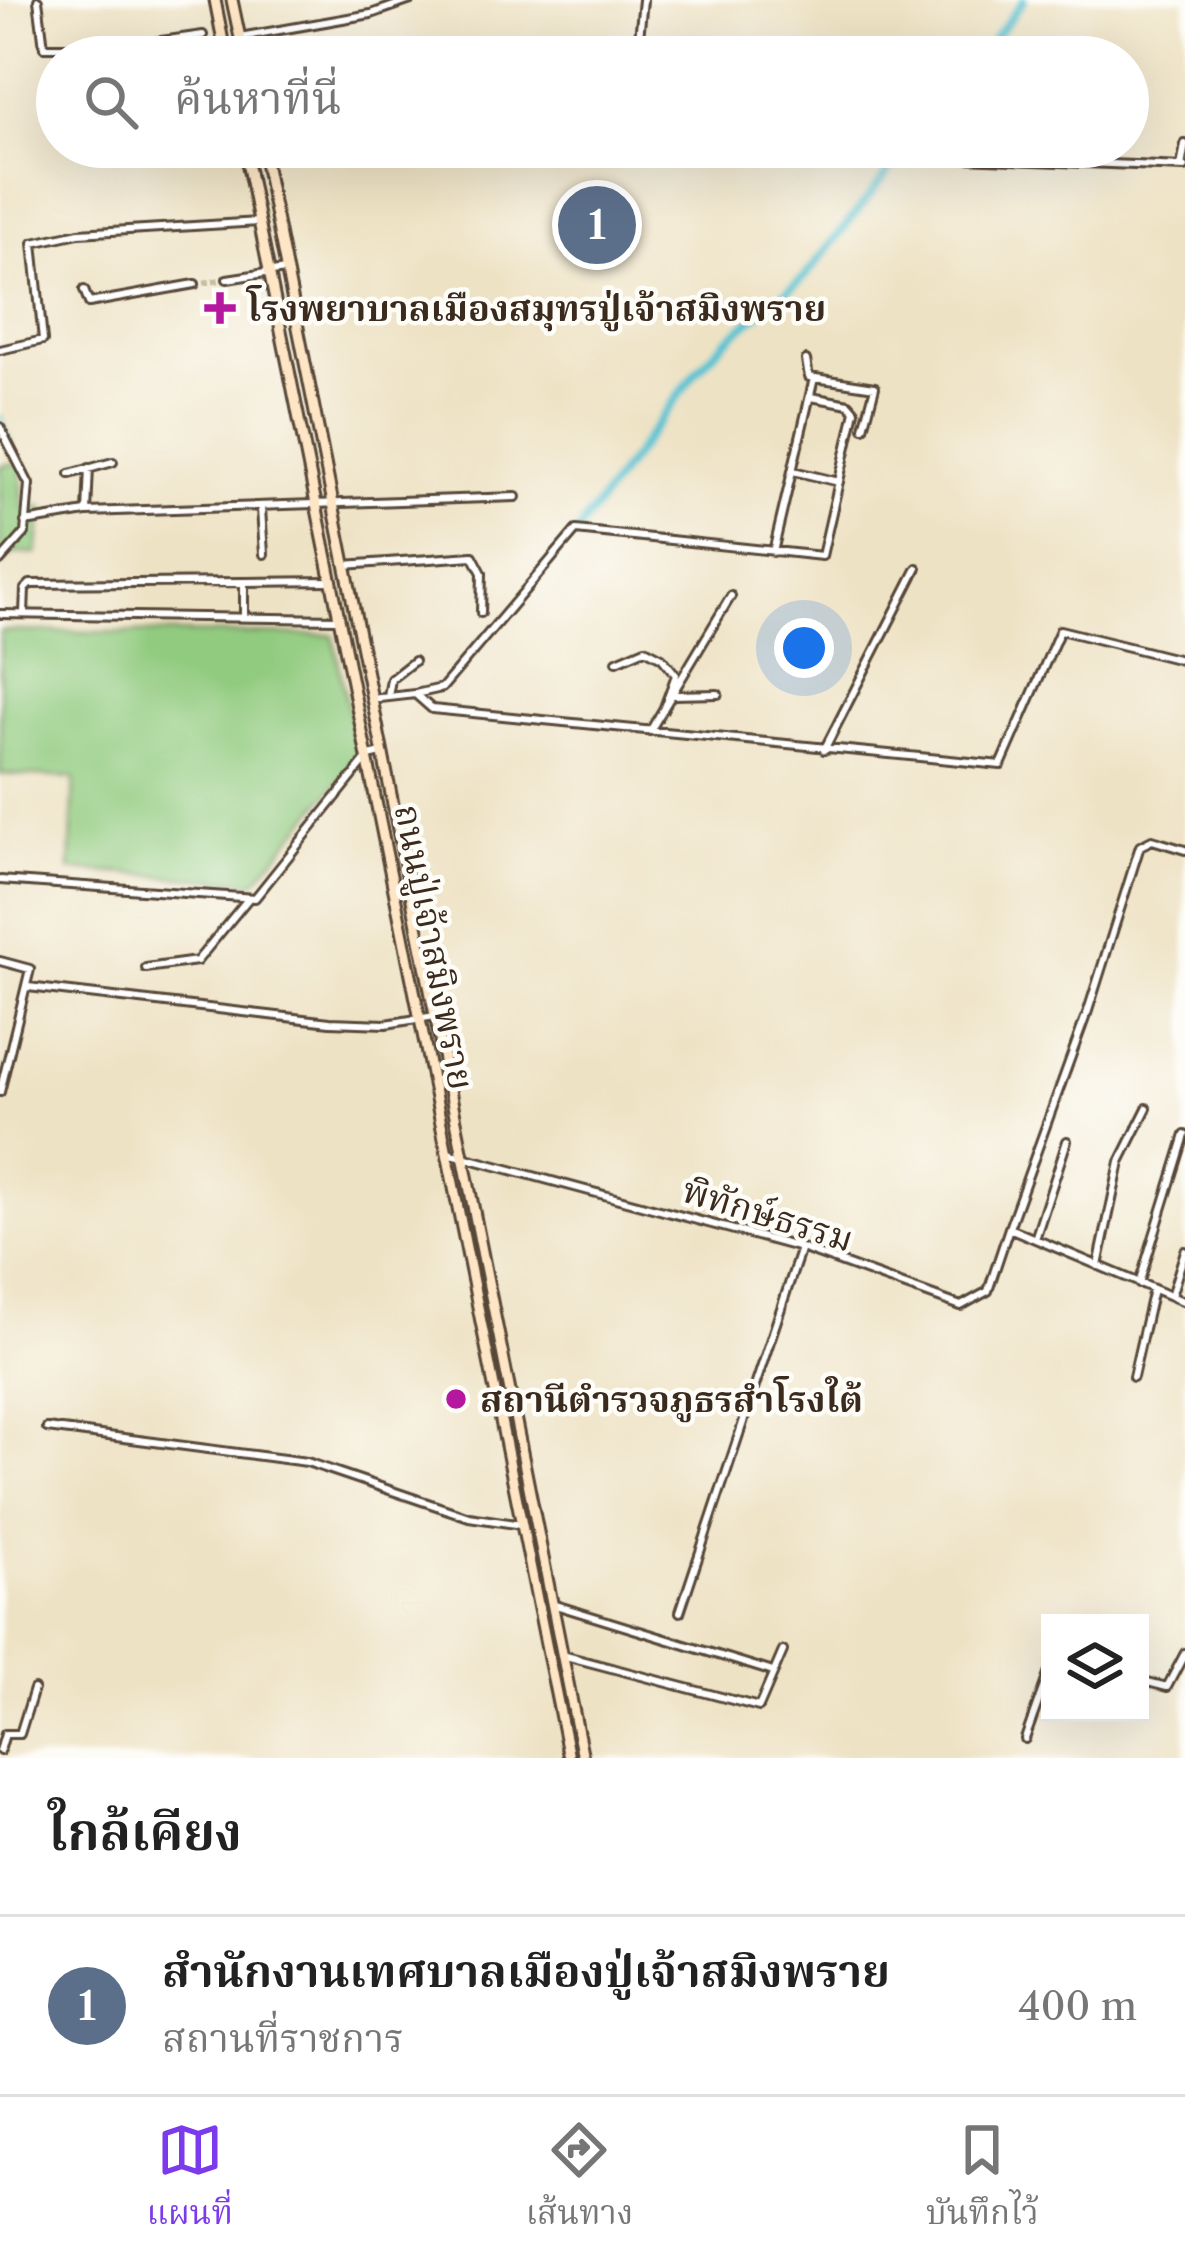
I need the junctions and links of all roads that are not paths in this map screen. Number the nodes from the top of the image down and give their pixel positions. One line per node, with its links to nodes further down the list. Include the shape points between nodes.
1 (38, 0): 7 (street)
2 (215, 0): 6 (main road)
3 (232, 0): 10 (main road)
4 (411, 0): 11 (street)
5 (643, 0): 12 (street)
6 (212, 33): 8 (street); 9 (main road)
7 (43, 36)
8 (192, 36)
9 (214, 36)
10 (240, 36)
11 (246, 36)
12 (639, 36)
13 (1185, 144): 15 (street)
14 (1149, 166): 15 (street)
15 (1183, 167)
16 (248, 168): 18 (main road, ถนนปู่เจ้าสมิงพราย)
17 (266, 168): 19 (main road, ถนนปู่เจ้าสมิงพราย)
18 (259, 222): 20 (main road, ถนนปู่เจ้าสมิงพราย); 24 (street, via 33,243 43,340)
19 (285, 270): 20 (street); 36 (main road, ถนนปู่เจ้าสมิงพราย)
20 (269, 273): 21 (street); 37 (main road, ถนนปู่เจ้าสมิงพราย)
21 (226, 279)
22 (195, 284): 23 (street, via 89,303)
23 (84, 290)
24 (0, 350)
25 (806, 359): 26 (street, via 805,375)
26 (814, 378): 27 (street); 29 (street, via 874,386)
27 (811, 397): 32 (street); 34 (street, via 854,407)
28 (0, 427): 40 (street, via 28,482)
29 (864, 428)
30 (113, 462): 31 (street)
31 (89, 468): 33 (street); 39 (street)
32 (793, 471): 34 (street); 41 (street)
33 (70, 475)
34 (839, 482): 41 (street, via 822,556)
35 (516, 497): 36 (street)
36 (332, 503): 37 (street); 44 (main road, ถนนปู่เจ้าสมิงพราย)
37 (317, 505): 38 (street); 46 (main road, ถนนปู่เจ้าสมิงพราย)
38 (261, 508): 39 (street); 42 (street)
39 (87, 512): 40 (street)
40 (28, 522): 43 (street, via 21,543)
41 (773, 552): 57 (street, via 576,530 442,688)
42 (264, 554)
43 (0, 562)
44 (344, 565): 50 (street, via 473,556 482,574); 61 (main road, ถนนปู่เจ้าสมิงพราย)
45 (917, 568): 64 (street)
46 (333, 581): 47 (street); 53 (main road, ถนนปู่เจ้าสมิงพราย)
47 (244, 583): 49 (street, via 30,584); 52 (street)
48 (731, 596): 59 (street)
49 (25, 613): 51 (street); 52 (street)
50 (481, 613)
51 (0, 614)
52 (244, 615): 53 (street)
53 (341, 619): 65 (main road, ถนนปู่เจ้าสมิงพราย)
54 (414, 661): 60 (street, via 391,680)
55 (617, 661): 62 (street, via 645,649 671,667 676,675)
56 (1185, 661): 64 (street, via 1063,628 1001,765)
57 (415, 694): 60 (street); 63 (street, via 432,709)
58 (718, 694): 59 (street)
59 (672, 695): 62 (street)
60 (388, 697): 61 (street)
61 (370, 699): 65 (main road, ถนนปู่เจ้าสมิงพราย)
62 (663, 710): 63 (street)
63 (650, 731): 64 (street)
64 (824, 750)
65 (375, 755): 68 (street); 72 (main road, ถนนปู่เจ้าสมิงพราย); 73 (main road, ถนนปู่เจ้าสมิงพราย)
66 (1185, 850): 80 (street, พิทักษ์ธรรม, via 1148,841 1130,871)
67 (0, 880): 68 (street)
68 (248, 899): 70 (street, via 197,962)
69 (0, 961): 71 (street, via 29,965)
70 (146, 968)
71 (28, 987): 73 (street, via 330,1022); 74 (street)
72 (435, 1016): 73 (street); 79 (main road, ถนนปู่เจ้าสมิงพราย)
73 (422, 1018): 78 (main road, ถนนปู่เจ้าสมิงพราย)
74 (0, 1092)
75 (1147, 1108): 84 (street, via 1120,1162)
76 (1185, 1135): 85 (street)
77 (1067, 1141): 81 (street)
78 (448, 1153): 79 (street, พิทักษ์ธรรม); 90 (main road, ถนนปู่เจ้าสมิงพราย)
79 (462, 1157): 82 (street, พิทักษ์ธรรม); 90 (main road, ถนนปู่เจ้าสมิงพราย)
80 (1009, 1228): 81 (street); 82 (street, พิทักษ์ธรรม, via 988,1291 961,1306)
81 (1035, 1239): 84 (street)
82 (801, 1248): 94 (street)
83 (1185, 1251): 87 (street)
84 (1098, 1266): 85 (street)
85 (1139, 1284): 86 (street)
86 (1153, 1289): 87 (street); 89 (street)
87 (1171, 1297): 88 (street)
88 (1185, 1302)
89 (1132, 1377)
90 (503, 1395): 92 (main road, ถนนปู่เจ้าสมิงพราย)
91 (47, 1428): 92 (street, via 307,1462 469,1517)
92 (528, 1524): 93 (main road, ถนนปู่เจ้าสมิงพราย); 104 (main road, ถนนปู่เจ้าสมิงพราย)
93 (552, 1604): 97 (main road, ถนนปู่เจ้าสมิงพราย); 98 (street)
94 (680, 1612)
95 (783, 1651): 98 (street)
96 (1185, 1653): 99 (street, via 1167,1687)
97 (562, 1655): 98 (street, via 759,1707); 105 (main road, ถนนปู่เจ้าสมิงพราย)
98 (770, 1671)
99 (1149, 1682)
100 (34, 1689): 103 (street, via 20,1734 5,1734)
101 (1041, 1693): 102 (street)
102 (1024, 1739)
103 (0, 1751)
104 (569, 1758)
105 (583, 1758)

